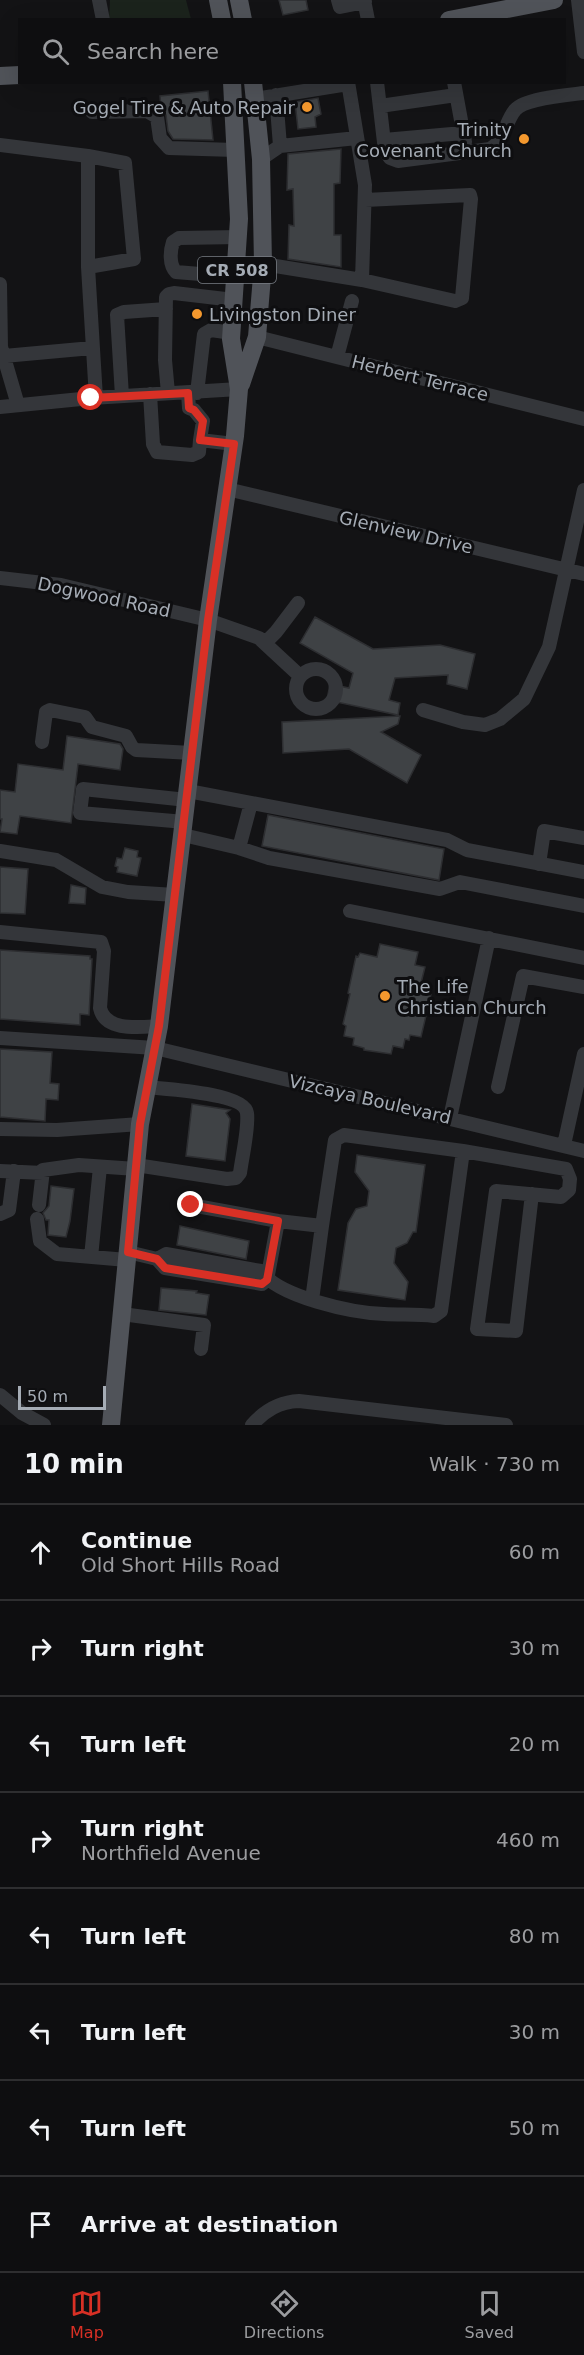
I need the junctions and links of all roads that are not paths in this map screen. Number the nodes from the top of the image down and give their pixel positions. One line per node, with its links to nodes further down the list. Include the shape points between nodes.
1 (98, 0): 8 (street); 9 (street)
2 (218, 0): 10 (main road)
3 (239, 0): 11 (main road)
4 (338, 0): 7 (street, via 340,7)
5 (551, 0): 13 (main road)
6 (578, 0): 14 (street)
7 (365, 1): 12 (street)
8 (93, 18)
9 (102, 18)
10 (222, 18)
11 (243, 18)
12 (368, 18)
13 (459, 18)
14 (584, 52)
15 (0, 75): 16 (main road)
16 (18, 75)
17 (232, 84): 33 (main road, CR 508)
18 (335, 84): 21 (street)
19 (348, 84): 29 (street)
20 (377, 84): 26 (street)
21 (295, 87): 25 (street)
22 (455, 89): 26 (street); 28 (street)
23 (254, 91): 25 (street); 36 (main road, CR 508)
24 (584, 93): 34 (street, via 525,103 516,109 495,147)
25 (276, 95): 32 (street)
26 (380, 106): 30 (street)
27 (92, 112): 33 (street, via 147,111 157,117 160,138 169,148)
28 (463, 133): 30 (street); 34 (street)
29 (357, 138): 32 (street); 37 (street)
30 (384, 140): 34 (street, via 387,154 398,161)
31 (0, 145): 35 (street)
32 (280, 146): 36 (street)
33 (236, 150): 38 (main road, CR 508)
34 (467, 153)
35 (88, 156): 40 (street); 40 (street, via 125,163 134,259)
36 (261, 159): 39 (main road, CR 508)
37 (365, 200): 42 (street); 42 (street, via 470,195 471,198 462,298 455,301)
38 (238, 245): 41 (main road, CR 508); 41 (street, via 178,238 171,249 171,266 176,272); 48 (main road, via 246,264 242,328)
39 (263, 264): 42 (street); 48 (main road, CR 508)
40 (88, 267): 49 (street)
41 (236, 277): 44 (main road, CR 508)
42 (362, 280)
43 (0, 284): 50 (street)
44 (234, 300): 46 (street, via 174,293 166,297); 47 (main road, CR 508)
45 (352, 301): 51 (street)
46 (166, 309): 53 (street); 56 (street, via 117,315)
47 (232, 333): 52 (main road, CR 508); 54 (street, via 211,330 204,334)
48 (257, 337): 51 (street, Herbert Terrace); 52 (main road, CR 508)
49 (92, 348): 50 (street); 57 (street)
50 (4, 356): 58 (street)
51 (337, 357): 60 (street, Herbert Terrace)
52 (239, 389): 54 (street); 62 (main road, CR 508)
53 (168, 393): 54 (street); 55 (street)
54 (192, 393): 61 (street, via 189,408 203,421)
55 (150, 394): 56 (street); 61 (street, via 157,453 192,455 199,452)
56 (122, 396): 57 (street)
57 (96, 398): 58 (street)
58 (18, 405): 59 (street)
59 (0, 407)
60 (584, 419)
61 (200, 440): 62 (street)
62 (235, 440): 63 (main road, CR 508)
63 (227, 489): 65 (street, Glenview Drive); 69 (main road, CR 508)
64 (584, 490): 65 (street)
65 (566, 570): 66 (street, Glenview Drive); 72 (street, via 549,647 524,699 500,719 485,724)
66 (584, 574)
67 (0, 578): 69 (street, Dogwood Road, via 61,585)
68 (298, 603): 70 (street)
69 (208, 620): 70 (street, Dogwood Road); 74 (main road, CR 508)
70 (265, 643): 71 (street, Dogwood Road)
71 (300, 676)
72 (423, 710)
73 (42, 742): 74 (street, via 46,712 50,710 86,717 92,728 126,736 133,749)
74 (192, 753): 75 (main road, CR 508)
75 (187, 796): 76 (street); 77 (main road, CR 508); 77 (street, via 83,789 80,813)
76 (251, 803): 79 (street); 81 (street, via 447,840 467,850)
77 (184, 829): 79 (street); 83 (main road, CR 508)
78 (584, 838): 81 (street, via 544,831)
79 (239, 848): 84 (street, via 269,858 440,889 460,882)
80 (0, 851): 83 (street, via 56,860 102,887)
81 (539, 864): 82 (street)
82 (584, 873)
83 (175, 895): 90 (main road, CR 508)
84 (584, 906)
85 (350, 911): 87 (street)
86 (0, 932): 90 (street, via 100,942 104,951 101,1017 108,1023 133,1027)
87 (489, 938): 88 (street); 96 (street)
88 (584, 958)
89 (584, 987): 95 (street, via 523,976)
90 (159, 1026): 92 (main road, CR 508)
91 (0, 1038): 92 (street, Vizcaya Boulevard)
92 (155, 1048): 94 (main road, CR 508); 96 (street, Vizcaya Boulevard)
93 (584, 1054): 99 (street)
94 (147, 1087): 97 (main road, CR 508); 103 (street, via 225,1097 242,1104 248,1113 240,1173 227,1179)
95 (498, 1087)
96 (450, 1118): 99 (street, Vizcaya Boulevard)
97 (140, 1124): 98 (street, via 57,1130); 103 (main road, CR 508)
98 (0, 1129)
99 (564, 1145): 101 (street, Vizcaya Boulevard)
100 (463, 1150): 106 (street, via 566,1168 570,1179 565,1194); 110 (street, via 344,1135 335,1140); 114 (street, via 441,1311 435,1316 382,1314)
101 (584, 1151)
102 (100, 1167): 103 (street); 105 (street, via 79,1166); 112 (street)
103 (136, 1167): 111 (main road, CR 508)
104 (7, 1171): 105 (street); 108 (street, via 9,1210)
105 (43, 1173): 112 (street, via 38,1212 40,1241 57,1254)
106 (532, 1194): 106 (street, via 496,1191 477,1329 516,1332)
107 (191, 1205): 109 (street)
108 (0, 1214)
109 (278, 1221): 110 (street); 113 (street)
110 (322, 1226): 114 (street)
111 (127, 1256): 112 (street); 113 (street, via 157,1259 166,1254 261,1271); 115 (main road, CR 508)
112 (91, 1257)
113 (267, 1280): 114 (street)
114 (312, 1300)
115 (122, 1314): 116 (street, via 204,1325); 120 (main road, CR 508)
116 (201, 1349)
117 (0, 1395): 118 (street)
118 (24, 1420): 119 (street)
119 (44, 1425)
120 (111, 1425)
121 (252, 1425): 122 (street, via 268,1410 284,1402 298,1401)
122 (506, 1425)

